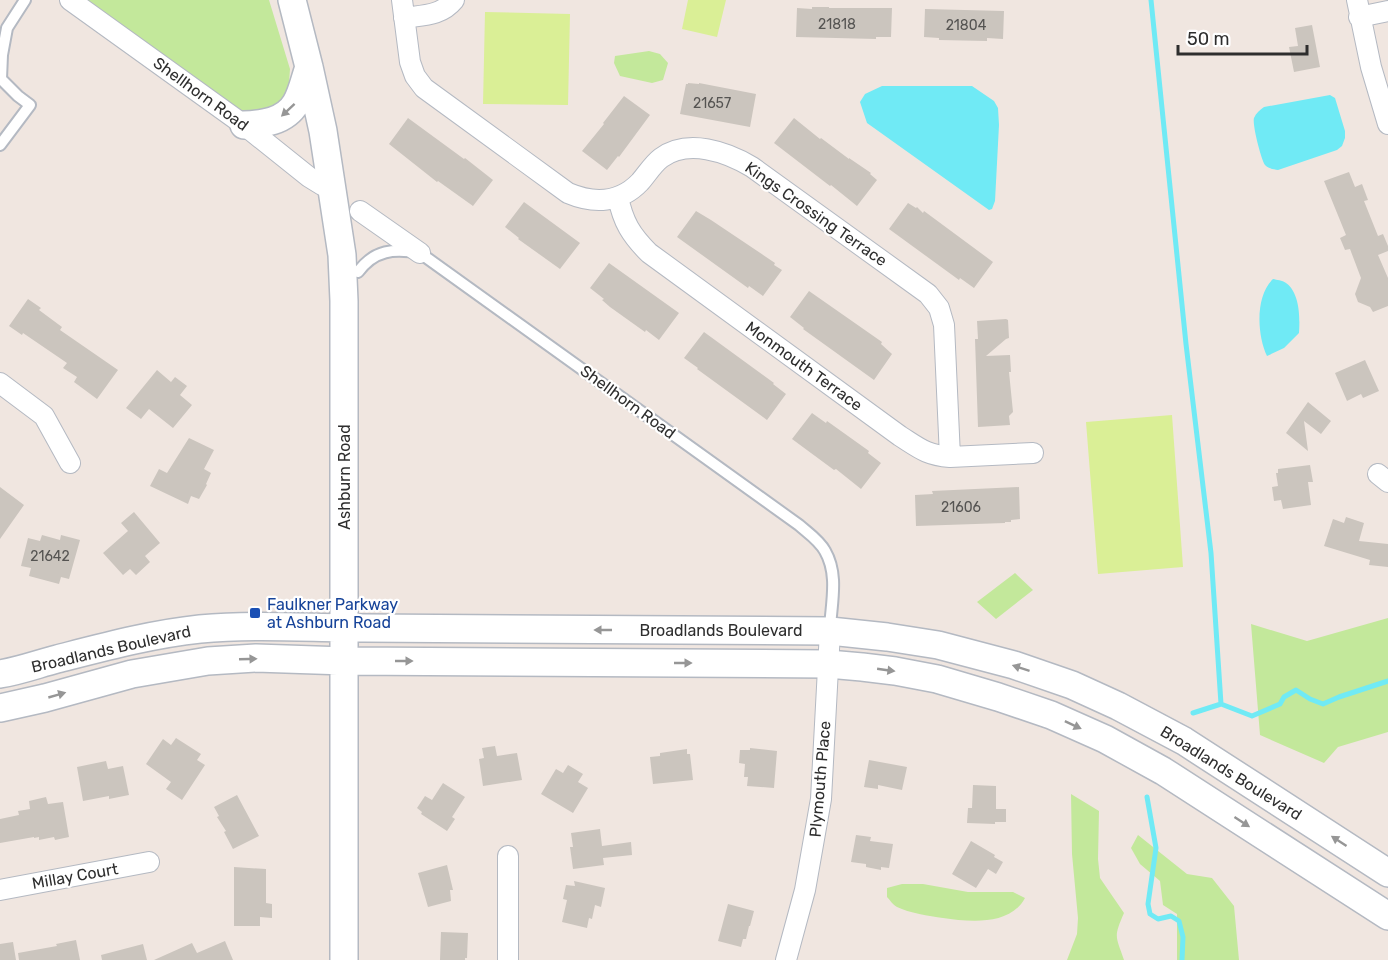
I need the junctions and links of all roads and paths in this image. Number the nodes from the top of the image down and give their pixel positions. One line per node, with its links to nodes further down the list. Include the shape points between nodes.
1 (25, 0): 11 (lane, via 7,28 1,79 30,105)
2 (70, 0): 10 (street, Shellhorn Road)
3 (292, 0): 8 (main road, Ashburn Road)
4 (454, 0): 6 (street, via 445,10 434,13)
5 (1358, 8): 7 (street); 9 (street)
6 (403, 9): 13 (street, via 410,62 424,88 568,193 592,200)
7 (1388, 11)
8 (309, 66): 10 (main road, one-way to 10, via 296,104 288,112 277,120); 12 (main road, Ashburn Road)
9 (1388, 124)
10 (244, 125): 12 (street, Shellhorn Road, via 309,177)
11 (0, 145)
12 (331, 186): 21 (main road, Ashburn Road, via 342,255 344,301)
13 (618, 197): 19 (street, Monmouth Terrace, via 628,228 649,253 900,436 925,452); 19 (street, Kings Crossing Terrace, via 673,151 695,148 727,154 753,167 928,294 939,308 944,325)
14 (360, 211): 15 (street, Shellhorn Road)
15 (420, 253): 16 (lane, via 393,250 378,254); 22 (lane, Shellhorn Road, via 816,539 831,566 834,586)
16 (358, 272)
17 (0, 383): 20 (street, via 44,416)
18 (1033, 453): 19 (street, Monmouth Terrace)
19 (950, 457)
20 (70, 463)
21 (345, 628): 22 (main road, Broadlands Boulevard, one-way to 21); 23 (main road, Ashburn Road); 25 (main road, Broadlands Boulevard, via 200,629 107,646)
22 (830, 631): 24 (street, Plymouth Place); 29 (main road, Broadlands Boulevard, one-way to 22, via 1184,741 1072,685 938,645)
23 (345, 661): 24 (main road, Broadlands Boulevard, one-way to 24); 26 (main road, Broadlands Boulevard, one-way to 23, via 132,674 208,661); 32 (main road, Ashburn Road)
24 (828, 664): 31 (main road, Broadlands Boulevard, one-way to 31, via 937,679 1051,715 1105,739 1163,771); 34 (street, Plymouth Place, via 821,799 805,890)
25 (0, 674)
26 (0, 708)
27 (508, 856): 33 (street)
28 (149, 862): 30 (street, Millay Court)
29 (1388, 873)
30 (0, 890)
31 (1388, 916)
32 (344, 960)
33 (508, 960)
34 (786, 960)

